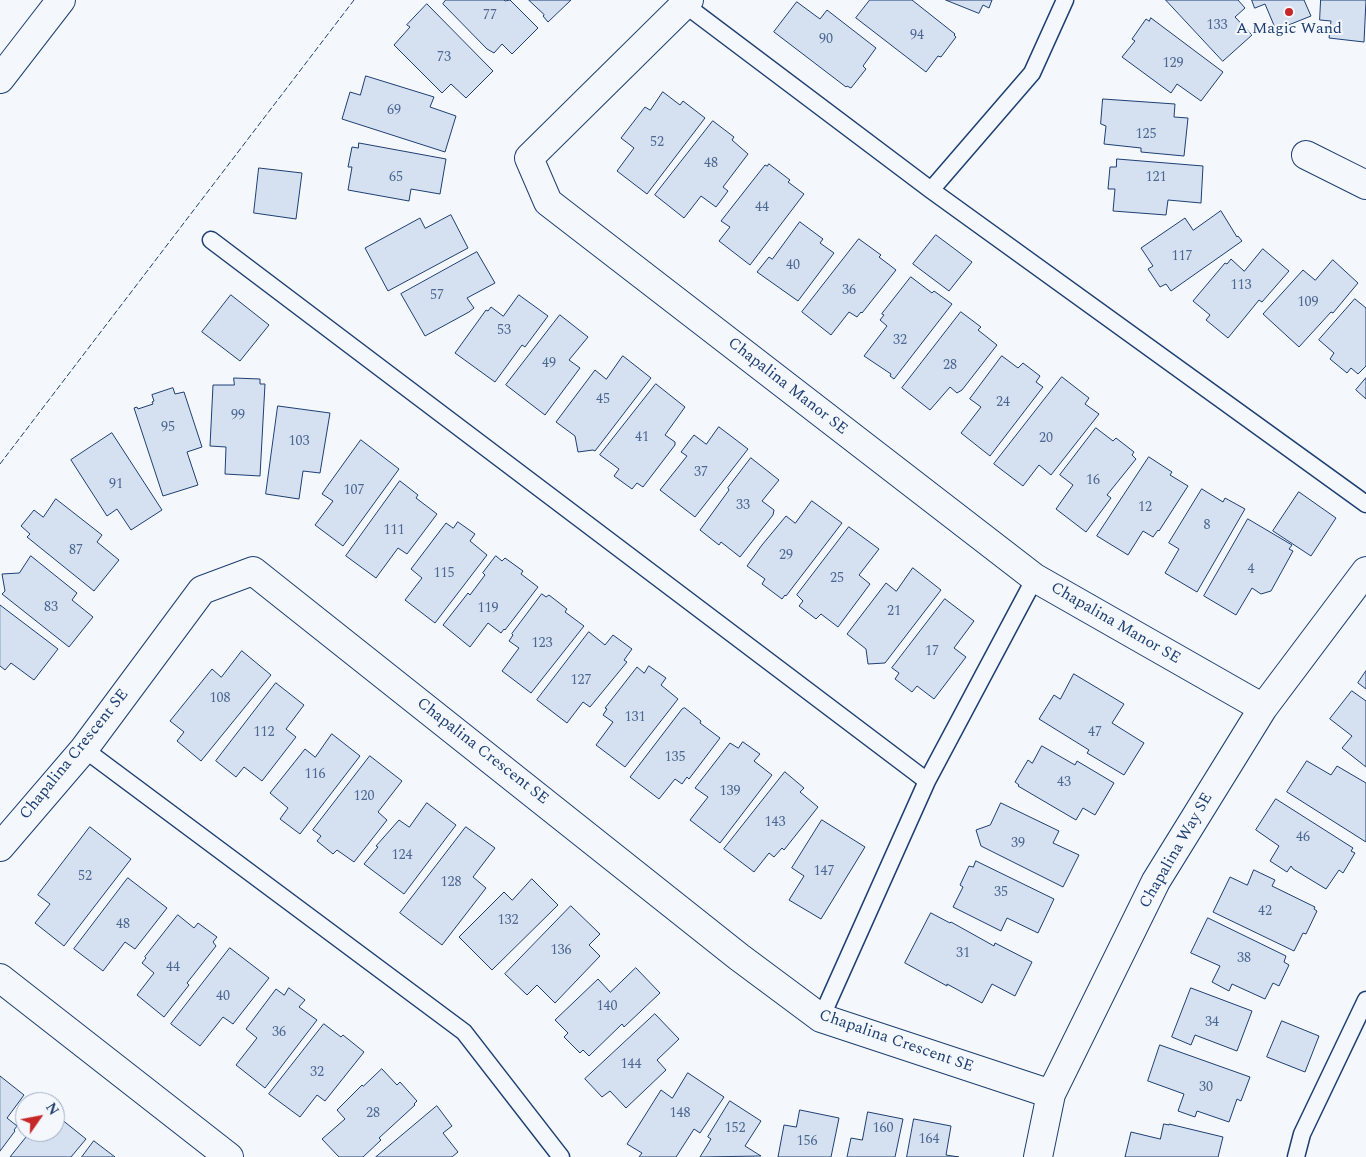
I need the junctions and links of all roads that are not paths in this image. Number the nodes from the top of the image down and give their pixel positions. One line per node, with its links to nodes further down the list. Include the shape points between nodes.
1 (61, 0): 4 (main road)
2 (1065, 0): 7 (lane, via 1032,73)
3 (686, 2): 7 (lane); 11 (main road, Chapalina Manor SE, via 529,158 548,202)
4 (0, 80)
5 (1306, 155): 6 (main road)
6 (1366, 185)
7 (931, 190): 9 (lane)
8 (211, 240): 14 (lane)
9 (1366, 504)
10 (1366, 571): 12 (main road, Chapalina Way SE)
11 (1035, 578): 12 (main road, Chapalina Manor SE); 14 (lane)
12 (1263, 708): 19 (main road, Chapalina Way SE, via 1156,881)
13 (84, 749): 15 (main road, Chapalina Crescent SE); 18 (main road, Chapalina Crescent SE, via 202,590 253,571 739,957); 21 (lane, via 464,1032)
14 (927, 781): 18 (lane)
15 (0, 847)
16 (0, 978): 20 (main road)
17 (1366, 1000): 23 (lane, via 1302,1134)
18 (821, 1018): 19 (main road, Chapalina Crescent SE)
19 (1051, 1094): 22 (main road, Chapalina Way SE)
20 (229, 1157)
21 (561, 1157)
22 (1038, 1157)
23 (1296, 1157)

